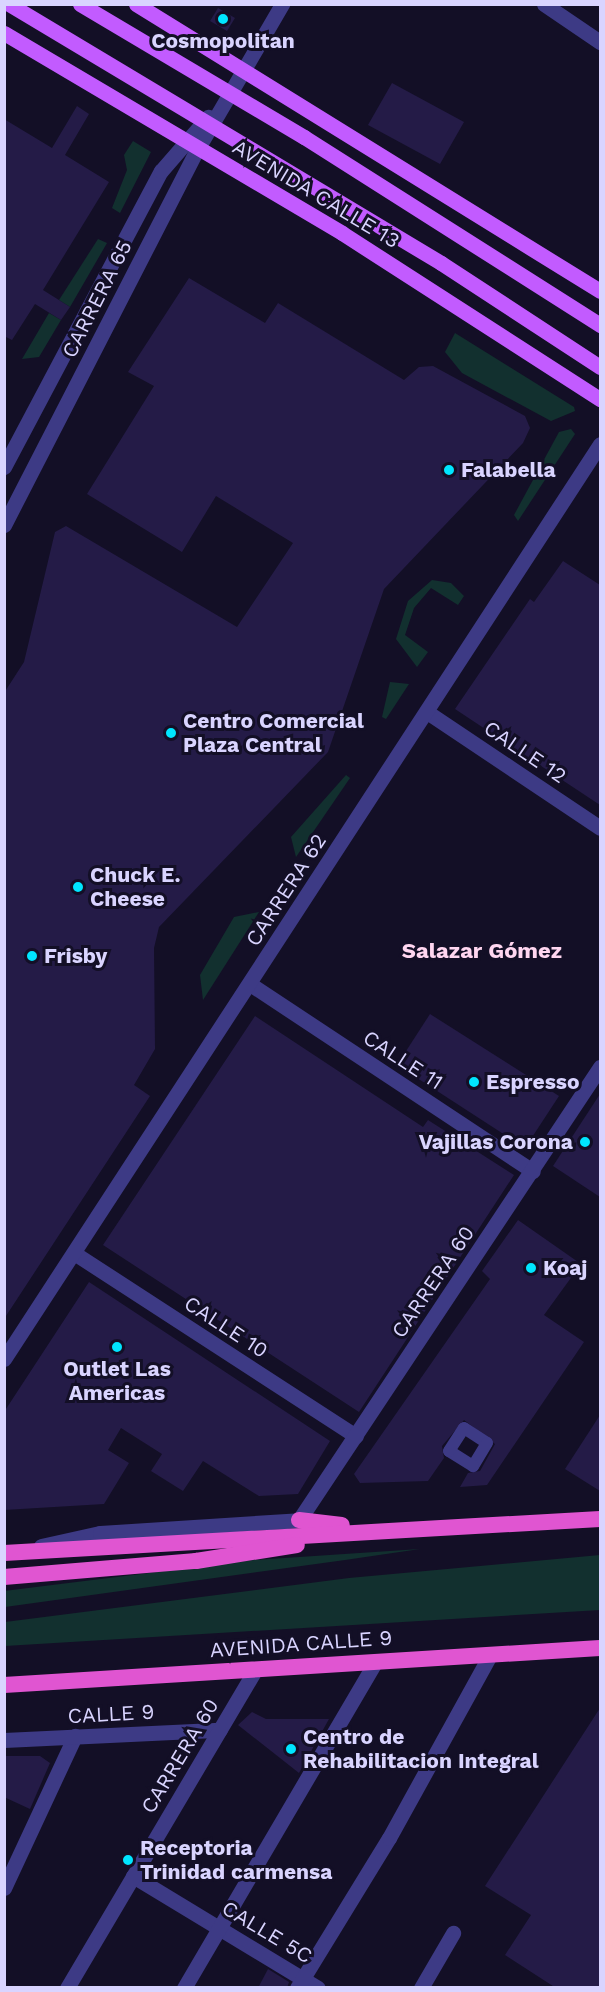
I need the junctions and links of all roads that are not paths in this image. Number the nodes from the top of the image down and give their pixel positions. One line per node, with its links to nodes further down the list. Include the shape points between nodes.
1 (9, 4): 10 (main road, AVENIDA CALLE 13)
2 (80, 4): 9 (main road, AVENIDA CALLE 13)
3 (136, 4): 8 (main road)
4 (282, 4): 8 (street, CARRERA 65)
5 (544, 4): 7 (street)
6 (4, 33): 11 (main road, AVENIDA CALLE 13)
7 (600, 42)
8 (245, 68): 9 (street, CARRERA 65); 12 (main road)
9 (229, 92): 10 (street, CARRERA 65); 13 (main road, AVENIDA CALLE 13)
10 (209, 122): 11 (street, CARRERA 65); 14 (main road, AVENIDA CALLE 13)
11 (192, 144): 15 (main road, AVENIDA CALLE 13); 17 (street, CARRERA 65, via 161,171); 18 (street, CARRERA 65)
12 (600, 291)
13 (600, 325)
14 (600, 367)
15 (600, 399)
16 (600, 444): 19 (street, CARRERA 62)
17 (4, 467)
18 (4, 525)
19 (427, 712): 20 (street, CALLE 12); 21 (street, CARRERA 62)
20 (600, 828)
21 (250, 984): 23 (street, CALLE 11); 24 (street, CARRERA 62)
22 (600, 1067): 23 (street, CARRERA 60)
23 (533, 1171): 26 (street, CARRERA 60)
24 (74, 1253): 25 (street, CARRERA 62); 26 (street, CALLE 10)
25 (4, 1359)
26 (356, 1436): 28 (street, CARRERA 60)
27 (600, 1519): 29 (highway)
28 (299, 1520): 29 (highway); 30 (street, via 100,1533)
29 (387, 1531): 30 (highway); 31 (highway, via 196,1561)
30 (9, 1552)
31 (4, 1577)
32 (600, 1648): 33 (highway, AVENIDA CALLE 9)
33 (490, 1655): 34 (highway, AVENIDA CALLE 9); 44 (street, via 389,1838)
34 (375, 1662): 35 (highway, AVENIDA CALLE 9); 42 (street)
35 (255, 1670): 36 (highway, AVENIDA CALLE 9); 37 (street, CARRERA 60)
36 (4, 1685)
37 (220, 1730): 38 (street, CALLE 9); 40 (street, CARRERA 60)
38 (75, 1736): 39 (street, CALLE 9); 41 (street)
39 (4, 1740)
40 (133, 1876): 42 (street, CALLE 5C); 45 (street, CARRERA 60)
41 (4, 1888)
42 (219, 1928): 44 (street, CALLE 5C); 46 (street)
43 (453, 1933): 48 (street)
44 (299, 1983): 47 (street, CALLE 5C)
45 (68, 1988)
46 (184, 1988)
47 (318, 1988)
48 (421, 1988)

